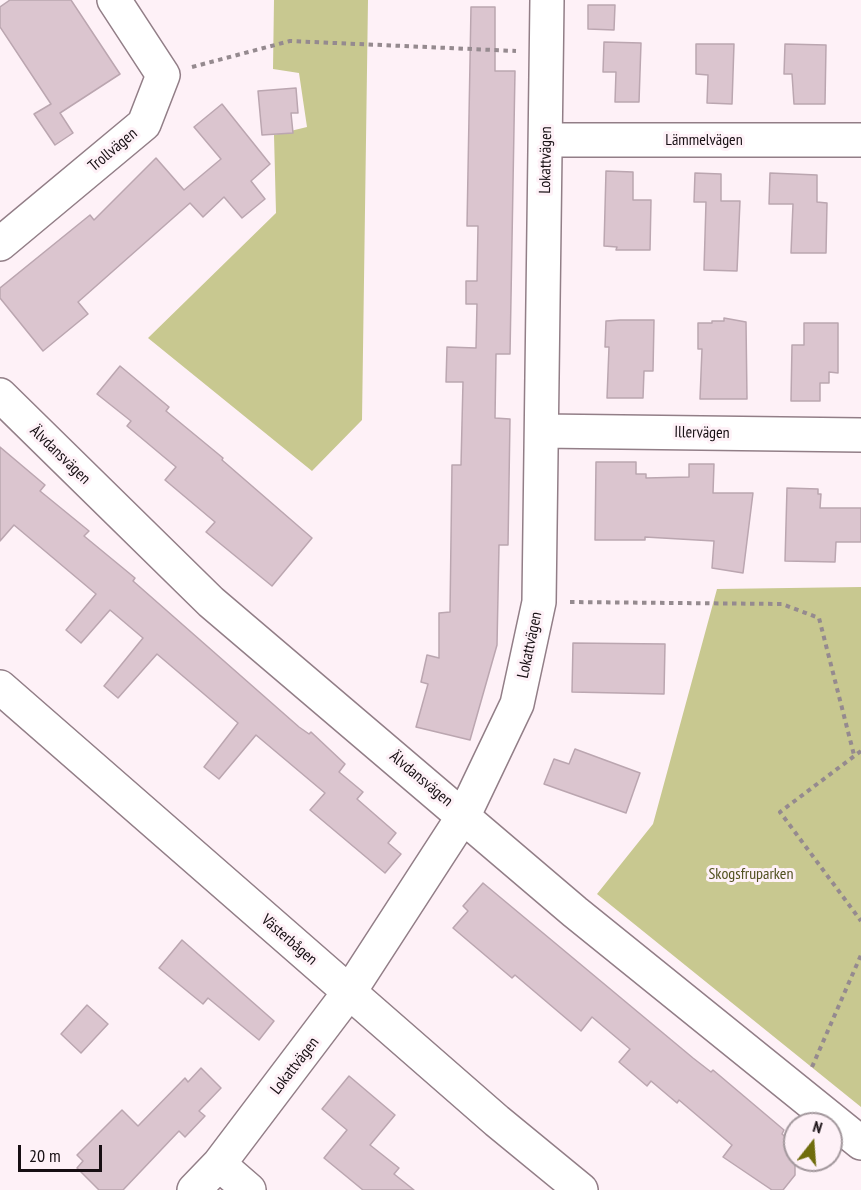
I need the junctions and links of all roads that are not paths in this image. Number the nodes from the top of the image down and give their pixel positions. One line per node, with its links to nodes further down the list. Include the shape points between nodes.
1 (114, 0): 5 (street, Trollvägen, via 163,75 144,124)
2 (548, 0): 3 (street, Lokattvägen)
3 (546, 140): 4 (street, Lämmelvägen); 7 (street, Lokattvägen)
4 (861, 140)
5 (0, 244)
6 (0, 395): 10 (street, Älvdansvägen, via 211,602)
7 (542, 431): 8 (street, Illervägen); 10 (street, Lokattvägen, via 539,602 517,704)
8 (861, 435)
9 (0, 687): 11 (street, Västerbågen)
10 (465, 815): 11 (street, Lokattvägen); 12 (street, Älvdansvägen, via 575,912)
11 (350, 991): 13 (street, Lokattvägen); 16 (street, Västerbågen)
12 (861, 1143)
13 (219, 1164): 14 (street, Lokattvägen); 15 (street)
14 (194, 1190)
15 (249, 1190)
16 (581, 1190)

